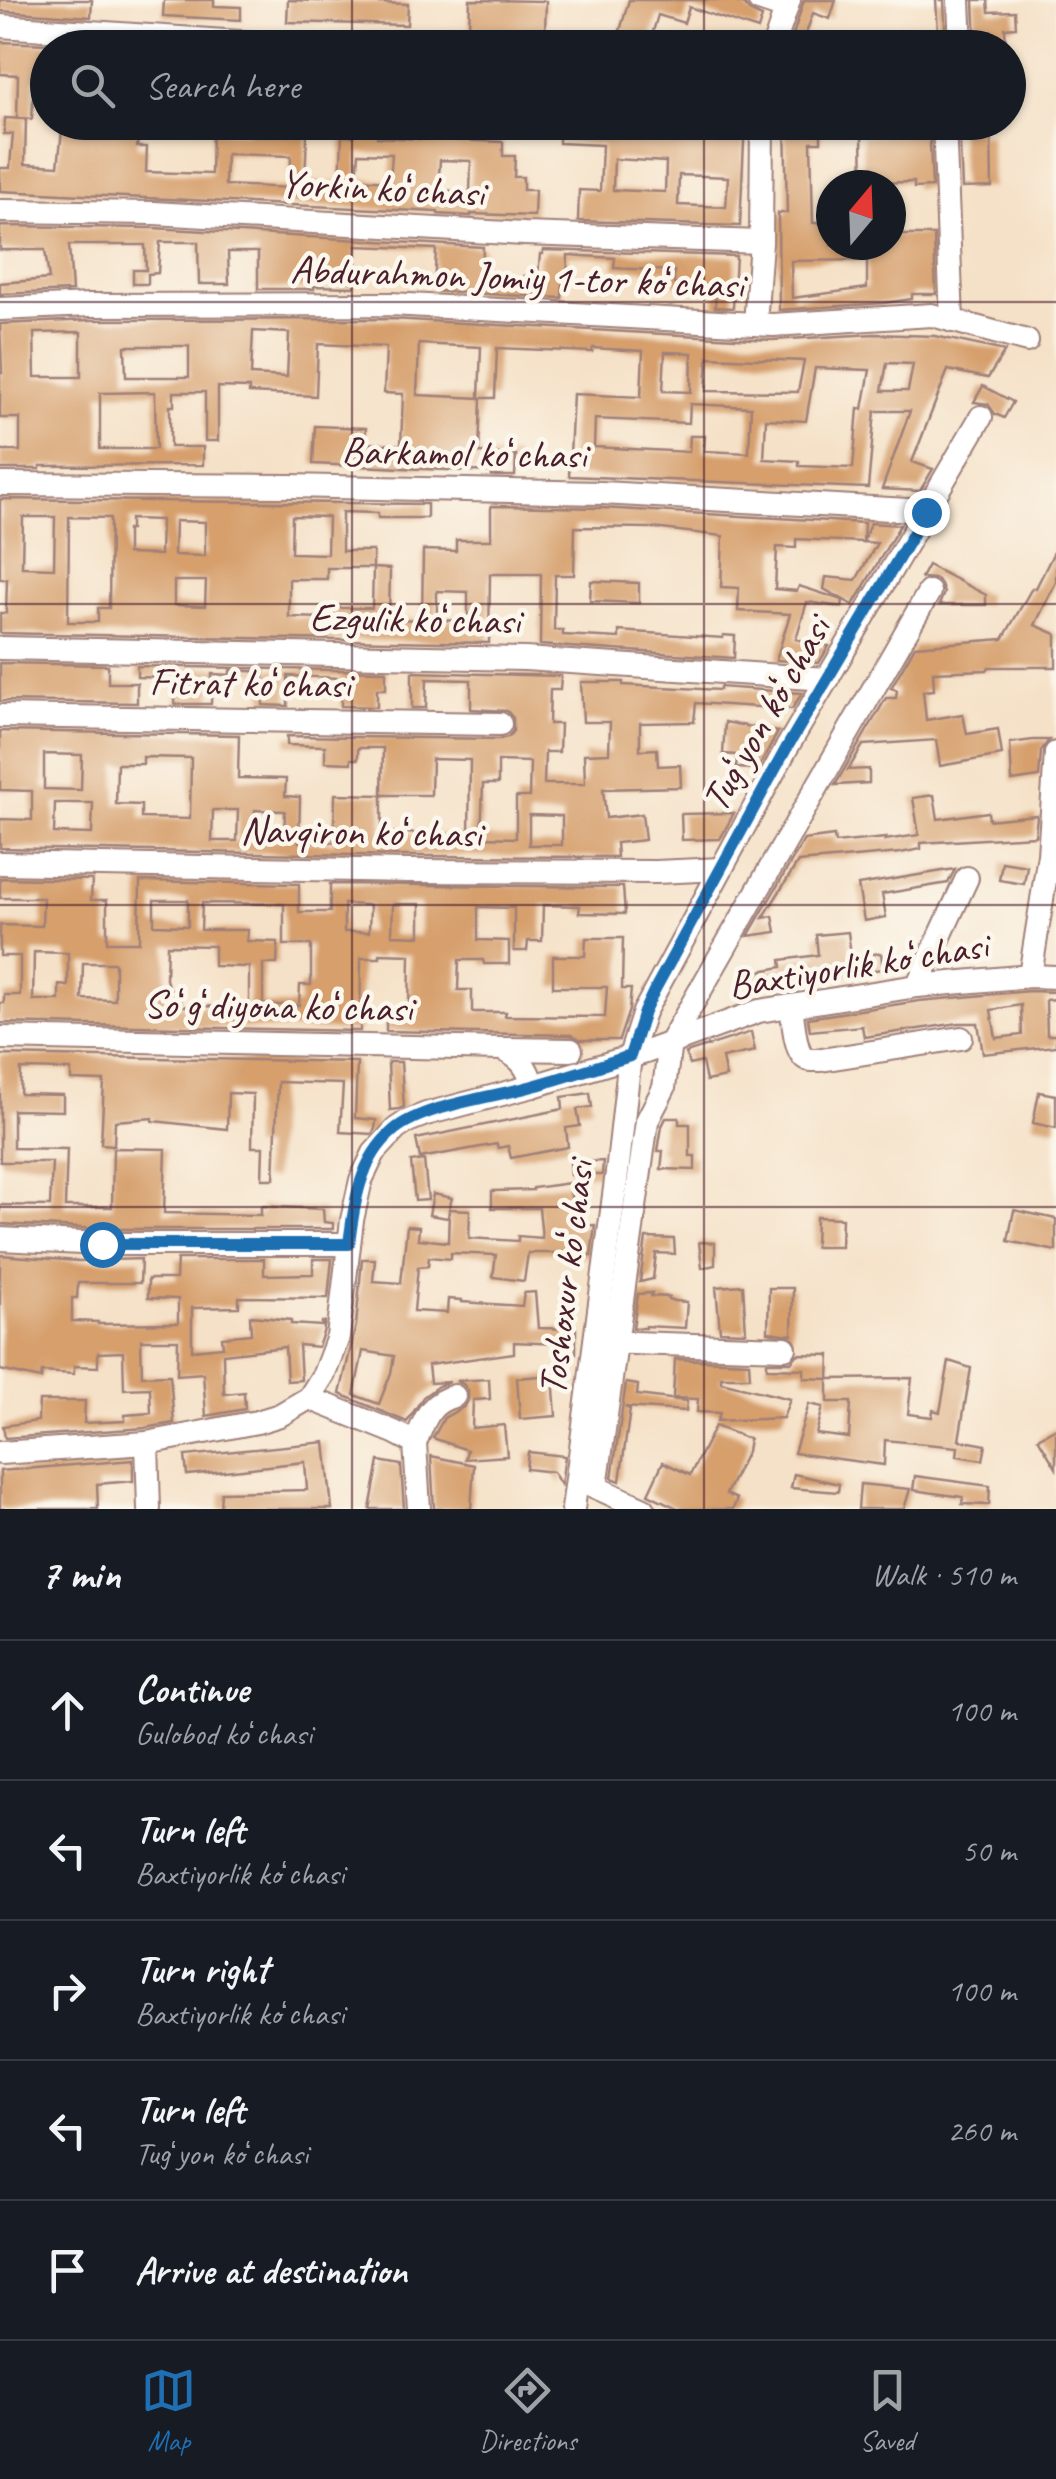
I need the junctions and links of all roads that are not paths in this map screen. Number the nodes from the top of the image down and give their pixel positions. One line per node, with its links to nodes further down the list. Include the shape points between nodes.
1 (759, 0): 3 (street)
2 (959, 0): 7 (street)
3 (788, 5): 6 (street)
4 (0, 26): 5 (street)
5 (60, 30)
6 (779, 30)
7 (960, 30)
8 (762, 140): 11 (street)
9 (945, 140): 13 (street)
10 (0, 210): 11 (street, Yorkin koʻchasi)
11 (760, 242): 14 (street)
12 (0, 309): 14 (street, Abdurahmon Jomiy 1-tor koʻchasi, via 391,304)
13 (952, 320): 14 (street, Abdurahmon Jomiy 1-tor koʻchasi, via 932,315); 15 (street, Abdurahmon Jomiy 1-tor koʻchasi)
14 (755, 324)
15 (1027, 341)
16 (981, 417): 18 (street, Tugʻyon koʻchasi)
17 (0, 484): 18 (street, Barkamol koʻchasi, via 602,493)
18 (926, 512): 21 (street, Tugʻyon koʻchasi)
19 (929, 592): 34 (street)
20 (0, 648): 21 (street, Ezgulik koʻchasi, via 526,659)
21 (828, 679): 26 (street, Tugʻyon koʻchasi)
22 (0, 716): 23 (street, Fitrat koʻchasi)
23 (500, 724)
24 (1056, 763): 28 (street)
25 (0, 864): 26 (street, Navqiron koʻchasi)
26 (721, 869): 37 (street, Tugʻyon koʻchasi, via 654,991)
27 (967, 878): 30 (street)
28 (1030, 976): 29 (street, Baxtiyorlik koʻchasi); 30 (street, Baxtiyorlik koʻchasi)
29 (1056, 976)
30 (918, 986): 31 (street, Baxtiyorlik koʻchasi)
31 (791, 1006): 33 (street, via 798,1048 808,1060); 34 (street, Baxtiyorlik koʻchasi)
32 (0, 1038): 35 (street, Soʻgʻdiyona koʻchasi)
33 (961, 1038)
34 (670, 1043): 37 (street, Baxtiyorlik koʻchasi); 41 (street)
35 (502, 1049): 36 (street, Soʻgʻdiyona koʻchasi); 38 (street, via 528,1068)
36 (571, 1050)
37 (630, 1056): 38 (street, Baxtiyorlik koʻchasi); 41 (street, Toshoxur koʻchasi)
38 (532, 1086): 40 (street, Baxtiyorlik koʻchasi, via 426,1114 396,1129 374,1152 361,1180)
39 (0, 1239): 40 (street)
40 (349, 1244): 45 (street, Baxtiyorlik koʻchasi, via 338,1337)
41 (617, 1258): 42 (street, Toshoxur koʻchasi)
42 (606, 1342): 43 (street); 49 (street, Toshoxur koʻchasi)
43 (785, 1348)
44 (454, 1396): 47 (street, via 432,1407)
45 (309, 1398): 46 (street, via 257,1422); 47 (street)
46 (147, 1443): 48 (street); 50 (street)
47 (415, 1443): 51 (street)
48 (0, 1453)
49 (586, 1483): 52 (street); 53 (street)
50 (149, 1509)
51 (419, 1509)
52 (573, 1509)
53 (644, 1509)

